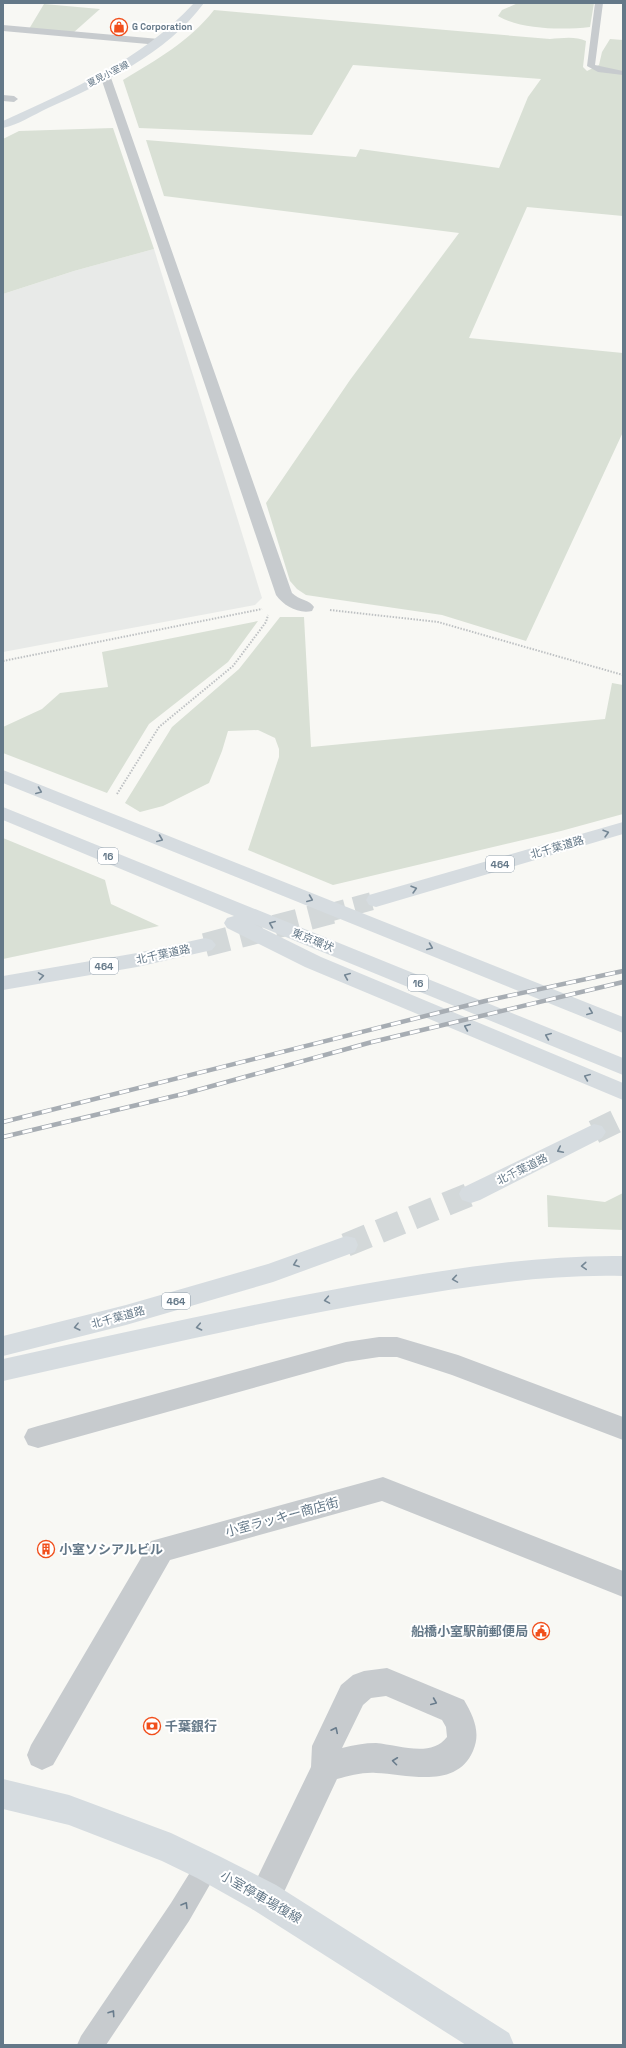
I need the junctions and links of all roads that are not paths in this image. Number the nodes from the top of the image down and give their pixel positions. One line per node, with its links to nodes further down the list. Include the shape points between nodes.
1 (199, 3): 4 (main road, 夏見小室線)
2 (600, 3): 5 (lane, via 591,66)
3 (3, 28): 4 (street)
4 (159, 42): 6 (main road, 夏見小室線, via 138,58)
5 (623, 73)
6 (105, 76): 9 (main road, 夏見小室線); 10 (street, via 284,595 292,603)
7 (3, 98): 8 (lane)
8 (14, 100)
9 (6, 122)
10 (306, 607)
11 (3, 776): 18 (main road, one-way to 18)
12 (3, 812): 15 (main road)
13 (623, 828): 14 (main road, 北千葉道路 / 464, one-way to 13)
14 (376, 900)
15 (204, 902): 19 (main road, 東京環状 / 16, one-way to 15, via 437,990); 20 (main road, one-way to 15, via 313,962)
16 (205, 945): 17 (main road, 北千葉道路 / 464, one-way to 16, via 137,960)
17 (3, 983)
18 (623, 1025)
19 (623, 1067)
20 (623, 1092)
21 (594, 1132): 22 (main road, 北千葉道路, one-way to 22)
22 (471, 1194)
23 (346, 1245): 25 (main road, 北千葉道路 / 464, one-way to 25, via 273,1272 126,1315)
24 (623, 1266): 26 (main road, one-way to 26, via 598,1265 502,1272 396,1288 292,1306)
25 (3, 1346)
26 (3, 1370)
27 (623, 1429): 28 (street, via 458,1366 397,1347 379,1347 346,1352)
28 (38, 1437)
29 (623, 1584): 30 (street, 小室ラッキー商店街, via 383,1489 161,1550)
30 (42, 1755)
31 (326, 1768): 34 (street)
32 (3, 1794): 33 (main road, 小室停車場復線, via 70,1810 171,1849)
33 (208, 1867): 34 (main road, 小室停車場復線); 35 (lane, one-way to 33)
34 (264, 1896): 36 (main road, 小室停車場復線)
35 (90, 2045)
36 (497, 2045)

